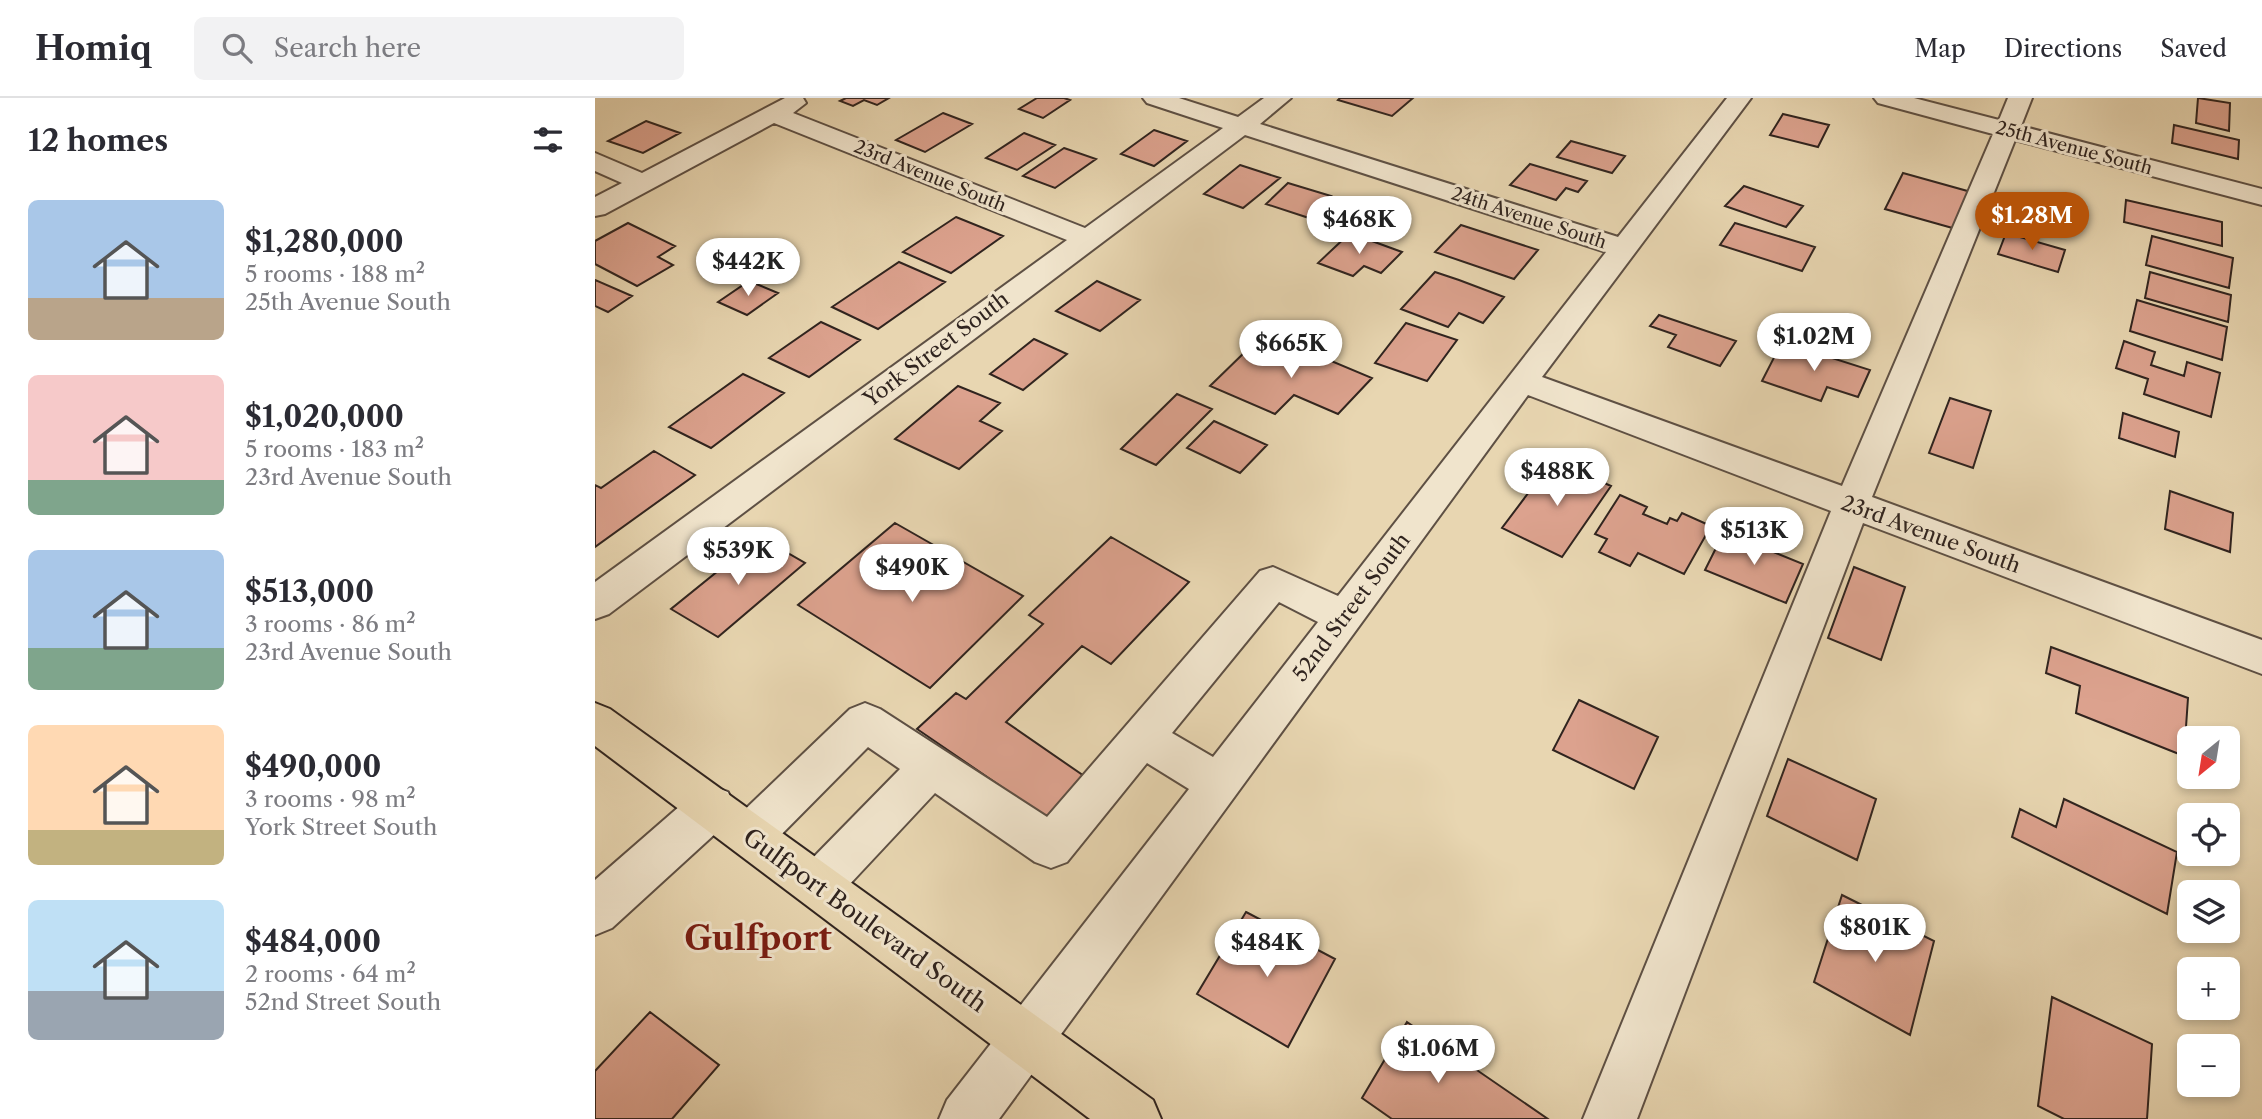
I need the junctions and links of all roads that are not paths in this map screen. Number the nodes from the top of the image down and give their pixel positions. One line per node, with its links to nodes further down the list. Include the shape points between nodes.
1 (1155, 98): 7 (street, 24th Avenue South)
2 (1279, 98): 7 (street, York Street South)
3 (1739, 98): 13 (street, 52nd Street South)
4 (1887, 98): 6 (street, 25th Avenue South)
5 (791, 103): 9 (street); 12 (street, 23rd Avenue South)
6 (2013, 114): 10 (street, 25th Avenue South); 15 (street)
7 (1241, 127): 12 (street, York Street South); 13 (street, 24th Avenue South)
8 (595, 161): 9 (street)
9 (643, 183): 11 (street)
10 (2262, 197)
11 (595, 208)
12 (1086, 238): 16 (street, York Street South)
13 (1623, 248): 14 (street, 52nd Street South)
14 (1522, 381): 15 (street, 23rd Avenue South); 17 (street, 52nd Street South)
15 (1852, 504): 18 (street, 23rd Avenue South); 30 (street)
16 (595, 603)
17 (1344, 617): 20 (street, via 1273,582); 22 (street, 52nd Street South)
18 (2262, 657)
19 (595, 722): 23 (main road, Gulfport Boulevard South)
20 (1142, 737): 21 (street, via 1052,846); 22 (street)
21 (932, 766): 24 (street, via 865,722); 25 (street)
22 (1218, 783): 27 (street, 52nd Street South)
23 (712, 807): 24 (main road, Gulfport Boulevard South); 26 (street)
24 (750, 835): 25 (main road, Gulfport Boulevard South)
25 (818, 885): 27 (main road, Gulfport Boulevard South)
26 (595, 911)
27 (1026, 1038): 28 (street, 52nd Street South); 29 (main road, Gulfport Boulevard South)
28 (967, 1119)
29 (1134, 1119)
30 (1609, 1119)

